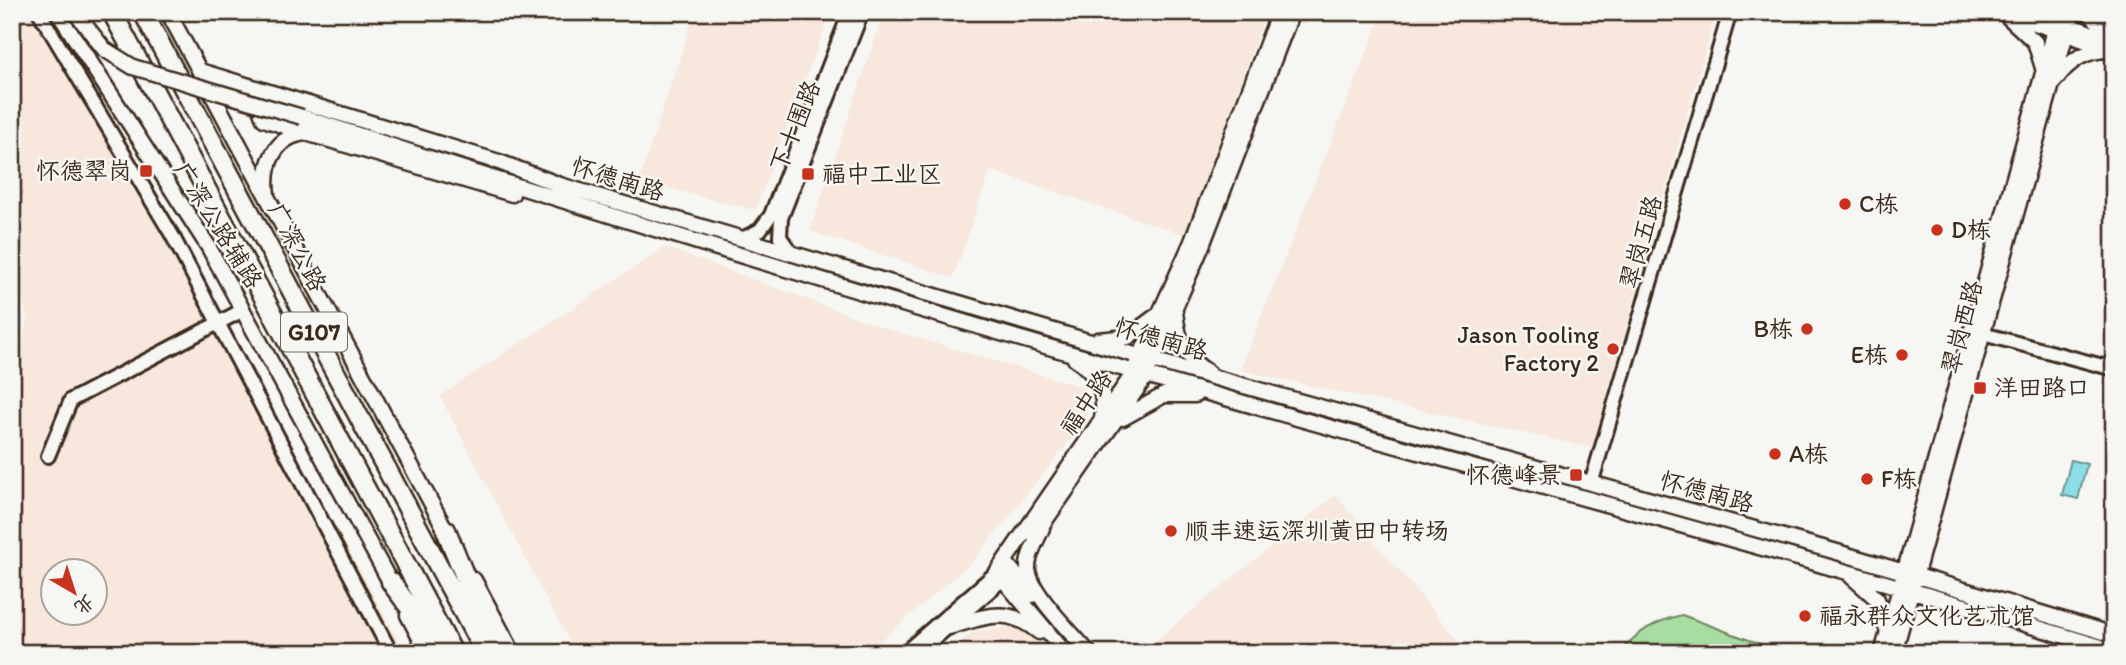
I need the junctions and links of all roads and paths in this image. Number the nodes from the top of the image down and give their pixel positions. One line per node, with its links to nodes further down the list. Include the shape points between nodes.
1 (39, 12): 28 (street, via 172,235)
2 (58, 12): 26 (main road, 广深公路辅路, via 208,246)
3 (75, 12): 23 (main road, 怀德南路, bridge, via 104,49 133,67)
4 (112, 12): 54 (highway, G107)
5 (143, 12): 55 (highway, 广深公路 / G107)
6 (168, 12): 17 (main road)
7 (850, 12): 24 (street, 下十围路, via 771,215 760,230)
8 (862, 12): 25 (street, 下十围路, via 780,218 780,237)
9 (1279, 12): 27 (main road, 福中路)
10 (1292, 12): 27 (main road, 福中路, via 1201,248)
11 (1730, 12): 39 (street, 翠岗五路)
12 (2039, 12): 15 (street)
13 (2089, 12): 16 (main road)
14 (2002, 13): 15 (street); 18 (main road, via 2035,42)
15 (2064, 22): 16 (street); 18 (main road, 翠岗西路); 19 (main road, 翠岗西路)
16 (2112, 45): 19 (main road, via 2077,59)
17 (201, 72): 20 (main road, 怀德南路); 22 (main road)
18 (2043, 73): 44 (main road, 翠岗西路)
19 (2052, 86): 29 (main road, 翠岗西路)
20 (281, 96): 21 (main road, 怀德南路, via 264,99 261,116); 24 (main road, 怀德南路)
21 (306, 133): 22 (main road, via 292,136 275,150 266,175); 23 (main road, 怀德南路, via 490,189)
22 (267, 200): 41 (main road)
23 (576, 206): 31 (main road, 怀德南路)
24 (743, 239): 25 (main road, 怀德南路)
25 (792, 254): 30 (main road, 怀德南路)
26 (243, 310): 28 (street); 45 (main road, 广深公路辅路)
27 (1168, 310): 30 (main road, via 1119,340); 32 (main road, 福中路); 35 (main road, via 1187,355)
28 (217, 323): 38 (street, via 71,400); 51 (street)
29 (1983, 334): 33 (street); 44 (main road, 翠岗西路)
30 (1074, 338): 32 (main road, 怀德南路)
31 (1055, 349): 34 (main road, 怀德南路); 37 (main road, via 1086,366 1098,381)
32 (1146, 359): 34 (main road, 福中路); 35 (main road, 怀德南路)
33 (2114, 369)
34 (1140, 373): 36 (main road, 怀德南路); 37 (main road, 福中路)
35 (1229, 383): 39 (main road, 怀德南路)
36 (1219, 396): 37 (main road, via 1164,395); 42 (main road, 怀德南路)
37 (1107, 424): 40 (main road, 福中路); 43 (main road, 福中路)
38 (48, 456)
39 (1591, 484): 44 (main road, 怀德南路)
40 (1045, 521): 43 (main road, 福中路); 62 (main road, via 1027,566 1029,576)
41 (446, 530): 56 (highway); 57 (main road)
42 (1837, 568): 46 (main road, 怀德南路); 48 (main road, via 1877,600)
43 (1004, 570): 47 (street, 福中路); 58 (street, 福中路); 60 (main road); 61 (main road)
44 (1911, 574): 46 (main road, 翠岗西路); 49 (main road, 怀德南路)
45 (391, 582): 52 (main road, 广深公路辅路); 53 (highway)
46 (1907, 588): 48 (main road, 翠岗西路); 50 (main road, 怀德南路); 64 (main road, 翠岗西路)
47 (949, 627): 59 (street, 福中路); 60 (main road, via 1010,615 1024,620)
48 (1888, 633): 63 (main road, 翠岗西路)
49 (2114, 635)
50 (2114, 651)
51 (391, 653)
52 (428, 653)
53 (443, 653)
54 (453, 653)
55 (485, 653)
56 (496, 653)
57 (513, 653)
58 (904, 653)
59 (918, 653)
60 (1064, 653)
61 (1080, 653)
62 (1089, 653)
63 (1882, 653)
64 (1894, 653)

